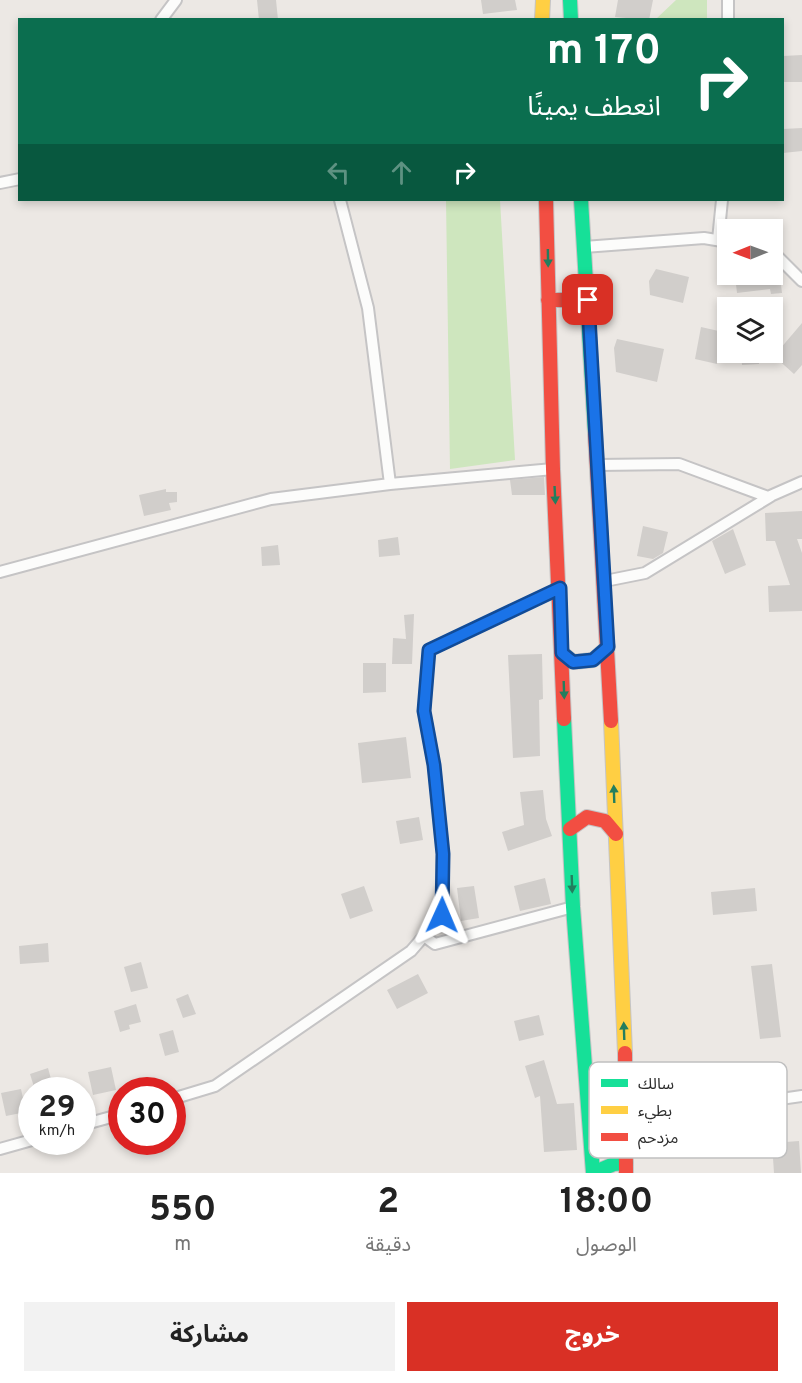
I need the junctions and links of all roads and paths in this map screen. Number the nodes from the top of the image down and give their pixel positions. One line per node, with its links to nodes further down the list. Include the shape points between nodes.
1 (176, 0): 5 (street)
2 (543, 0): 6 (main road)
3 (570, 0): 7 (main road)
4 (728, 0): 8 (street)
5 (163, 18)
6 (542, 18)
7 (571, 18)
8 (728, 18)
9 (18, 178): 10 (street)
10 (0, 183)
11 (340, 201): 25 (street, via 368,308)
12 (546, 201): 20 (main road, one-way to 20)
13 (581, 201): 17 (main road)
14 (722, 201): 15 (street)
15 (722, 219)
16 (717, 240): 17 (street)
17 (584, 247): 21 (main road)
18 (783, 262): 19 (street)
19 (802, 281)
20 (548, 300): 21 (main road); 23 (main road)
21 (588, 300): 22 (main road)
22 (598, 465): 26 (street, via 679,464 768,497); 28 (main road)
23 (553, 469): 25 (street); 29 (main road, one-way to 29)
24 (802, 482): 26 (street)
25 (390, 484): 27 (street, via 271,500)
26 (774, 494): 28 (street, via 645,573)
27 (0, 572)
28 (605, 581): 30 (main road)
29 (560, 588): 31 (main road); 35 (street, via 429,650 424,711 434,765 443,864 442,915)
30 (608, 647): 31 (main road, via 593,660 573,662); 33 (main road, one-way to 30)
31 (562, 653): 32 (main road, one-way to 32)
32 (570, 829): 33 (main road, via 587,817 605,821); 34 (main road, one-way to 34)
33 (616, 834): 36 (main road, one-way to 33)
34 (573, 907): 35 (street, via 435,944); 40 (main road)
35 (424, 936): 37 (street, via 411,951 215,1086)
36 (624, 1062)
37 (186, 1095)
38 (802, 1096): 39 (street)
39 (787, 1098)
40 (589, 1120)
41 (18, 1144): 42 (street)
42 (0, 1149)
43 (592, 1158): 45 (main road)
44 (626, 1168): 45 (main road, via 614,1164)
45 (593, 1173)

